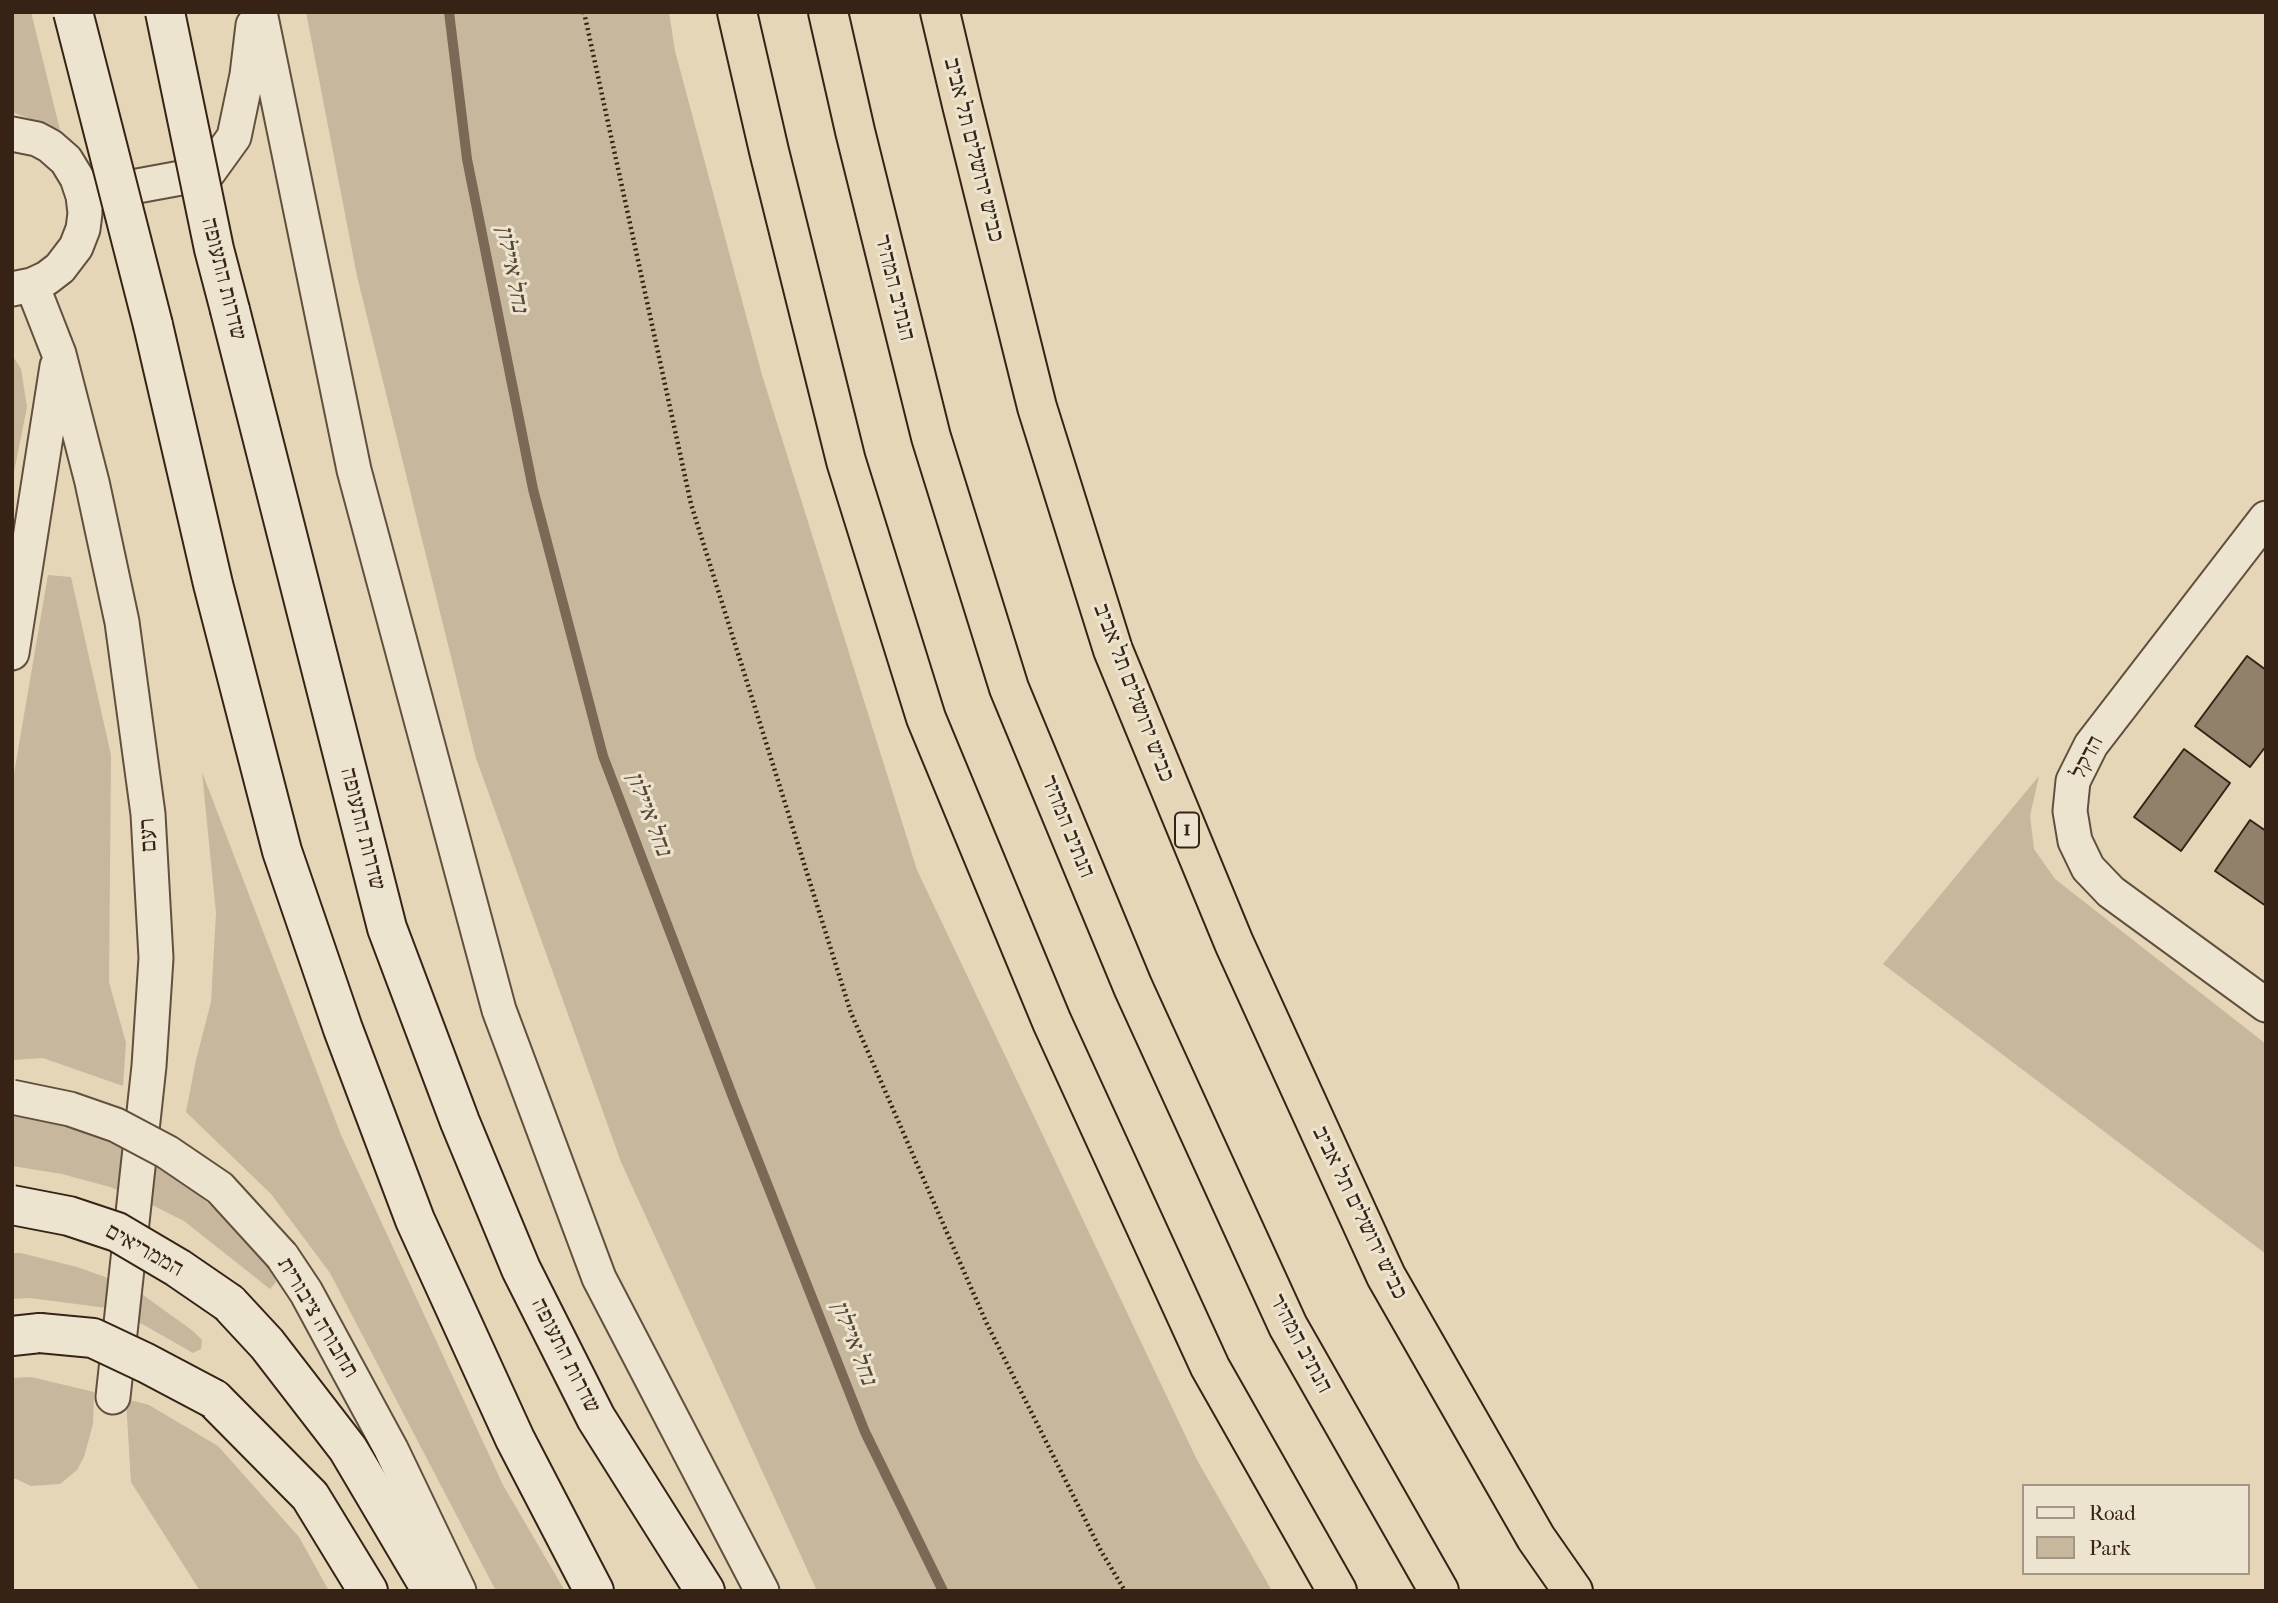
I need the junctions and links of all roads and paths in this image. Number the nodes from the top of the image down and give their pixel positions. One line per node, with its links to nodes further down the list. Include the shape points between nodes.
1 (73, 12): 23 (main road, bridge, via 282,852 415,1220 515,1438)
2 (164, 12): 24 (main road, שדרות התעופה, bridge, via 214,249 392,941 521,1269 596,1418)
3 (254, 12): 10 (street, via 234,137 208,173)
4 (260, 12): 25 (street, via 354,470 499,1010 599,1278)
5 (584, 12): 26 (path, via 691,504 851,1013 986,1322)
6 (737, 12): 27 (highway, via 846,461 926,718 1052,1022 1210,1367)
7 (828, 12): 28 (highway, הנתיב המהיר, via 932,437 1009,688 1133,987 1288,1326)
8 (940, 12): 29 (highway, כביש ירושלים תל אביב / 1, via 1037,407 1113,650 1234,943 1386,1276 1536,1538)
9 (12, 134): 10 (street, via 50,146 66,160)
10 (83, 196): 11 (street, via 84,221 76,247 47,278)
11 (22, 287): 12 (street, רעם)
12 (59, 354): 14 (street); 19 (street, רעם, via 122,622 148,814 156,958 149,1066)
13 (2266, 518): 15 (street, הדקל, via 2091,745 2073,781 2070,811 2075,841 2088,869 2111,892)
14 (12, 653)
15 (2266, 1005)
16 (12, 1097): 22 (street, תחבורה ציבורית, bridge, via 116,1125 167,1152 220,1188 282,1256 391,1449)
17 (12, 1205): 21 (main road, הממריאים, bridge, via 69,1216 117,1232 229,1303 267,1343 348,1449)
18 (26, 1335): 20 (main road, bridge, via 93,1338 214,1399 310,1496)
19 (113, 1397)
20 (368, 1591)
21 (432, 1591)
22 (459, 1591)
23 (594, 1591)
24 (705, 1591)
25 (762, 1591)
26 (1125, 1591)
27 (1338, 1591)
28 (1439, 1591)
29 (1573, 1591)

